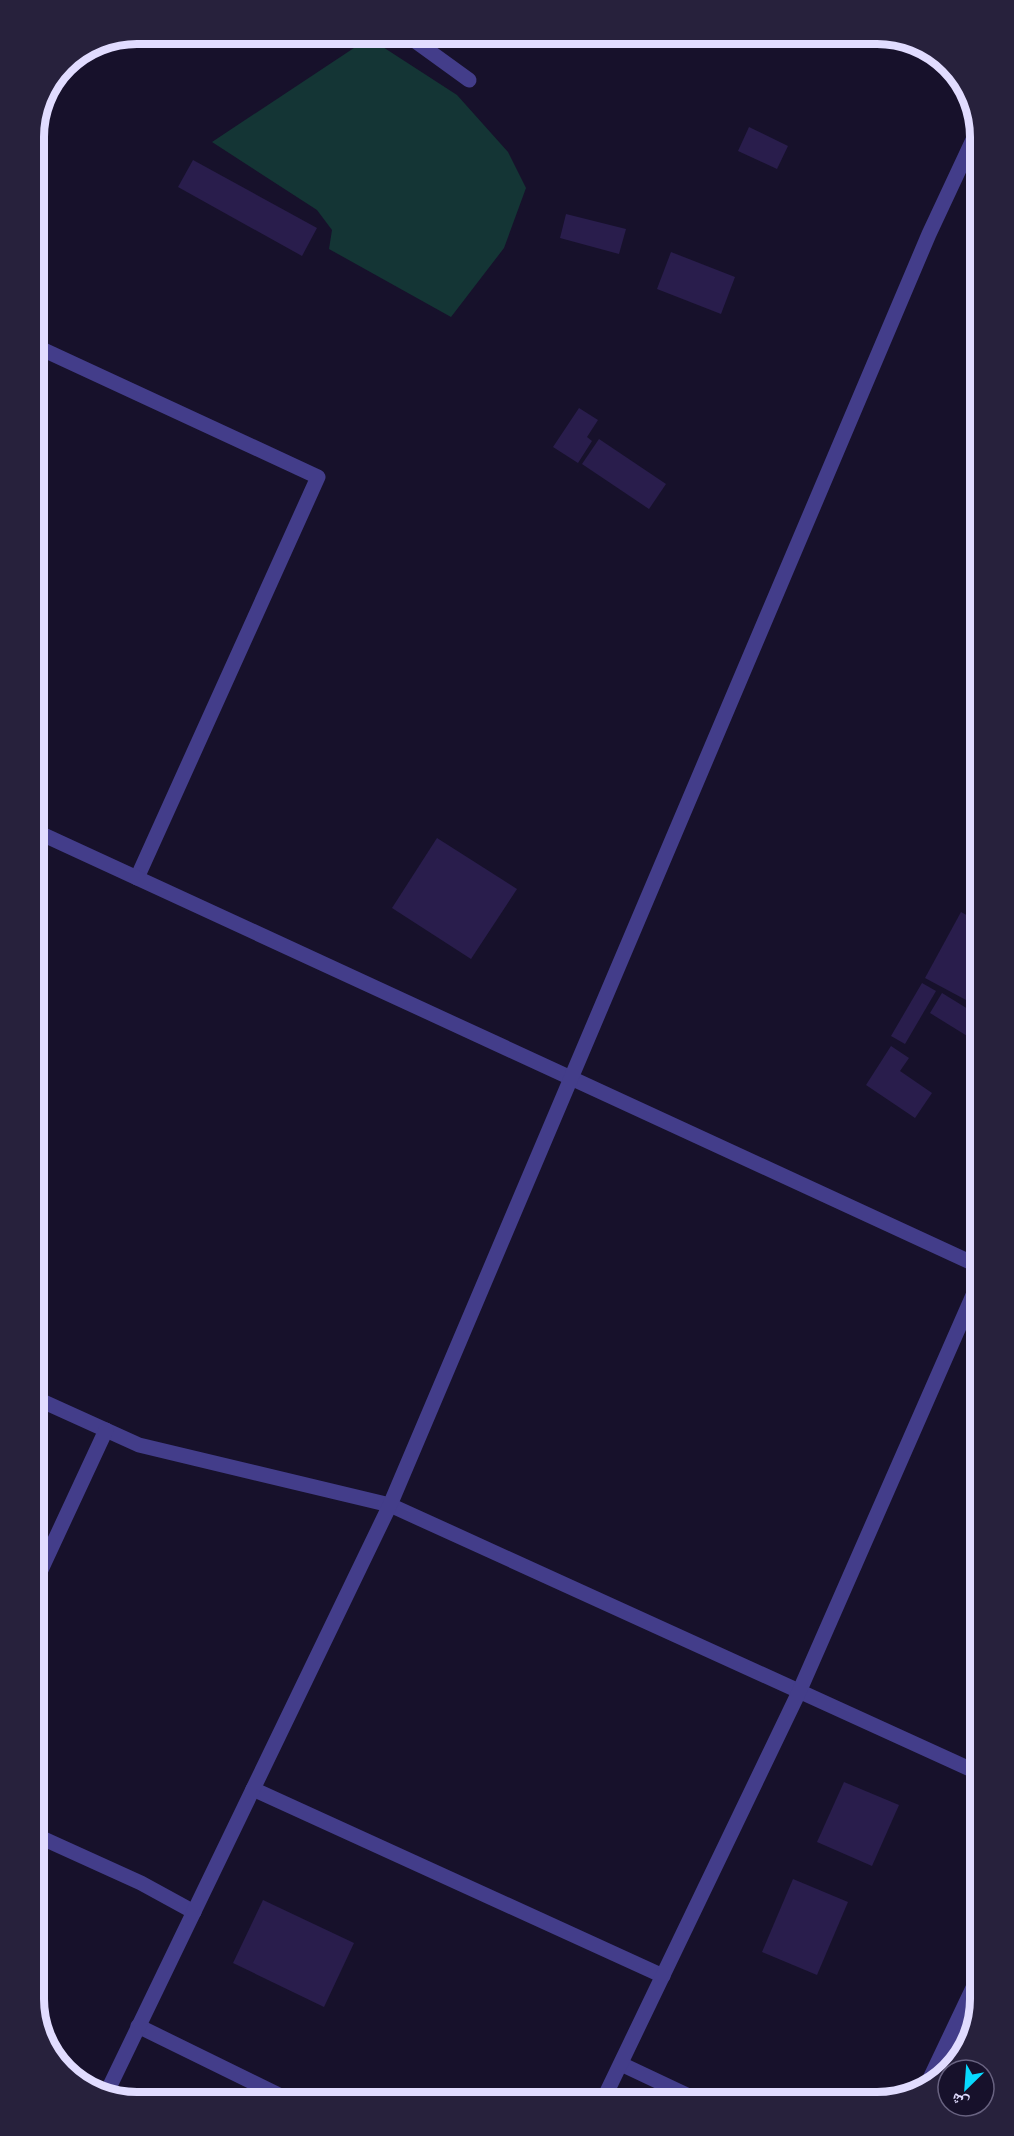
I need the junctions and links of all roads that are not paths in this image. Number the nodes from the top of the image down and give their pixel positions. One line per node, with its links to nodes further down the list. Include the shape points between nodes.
1 (419, 44): 2 (street)
2 (469, 80)
3 (970, 146): 7 (street, via 929,234)
4 (44, 350): 6 (street, via 318,477)
5 (44, 835): 6 (street)
6 (137, 878): 7 (street)
7 (571, 1079): 8 (street); 12 (street)
8 (970, 1262)
9 (970, 1302): 14 (street)
10 (44, 1402): 11 (street)
11 (106, 1430): 12 (street, via 139,1445); 13 (street)
12 (390, 1505): 14 (street); 16 (street)
13 (44, 1563)
14 (799, 1692): 15 (street); 19 (street)
15 (970, 1769)
16 (253, 1789): 18 (street); 19 (street)
17 (44, 1839): 18 (street)
18 (194, 1912): 21 (street)
19 (663, 1976): 22 (street)
20 (970, 1994): 23 (street)
21 (138, 2026): 24 (street); 25 (street)
22 (621, 2064): 26 (street); 27 (street)
23 (931, 2075)
24 (109, 2088)
25 (273, 2092)
26 (607, 2092)
27 (680, 2092)

